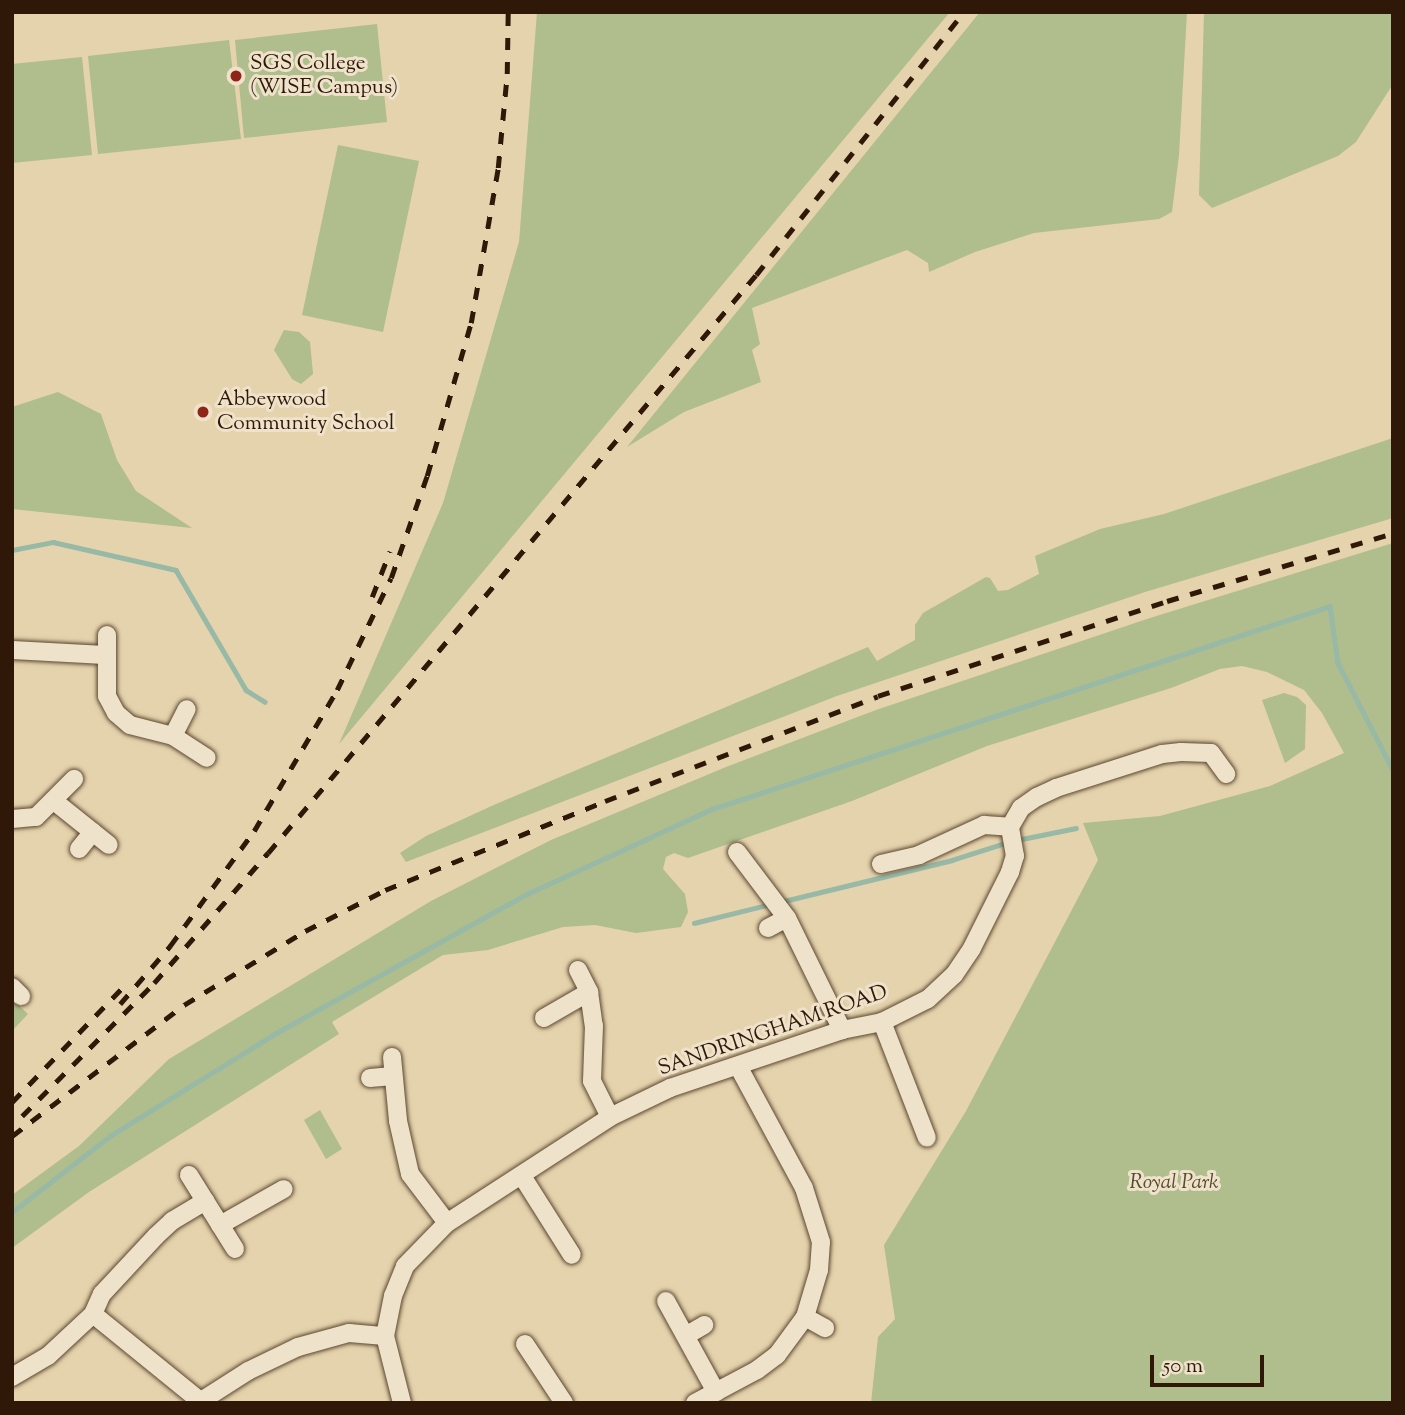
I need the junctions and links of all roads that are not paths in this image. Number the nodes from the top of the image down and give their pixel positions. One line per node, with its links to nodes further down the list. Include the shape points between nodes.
1 (107, 635): 3 (street)
2 (12, 650): 3 (street)
3 (105, 655): 5 (street, via 107,696 116,713 130,725)
4 (187, 709): 5 (street)
5 (173, 736): 6 (street)
6 (207, 758)
7 (1226, 774): 11 (street, via 1214,746 1162,754 1056,788 1021,808)
8 (74, 779): 9 (street)
9 (54, 801): 10 (street, via 36,817); 12 (street)
10 (12, 819)
11 (1010, 827): 16 (street, via 984,825 919,855); 22 (street, SANDRINGHAM ROAD, via 1015,856 1010,872 970,952 938,991)
12 (93, 832): 13 (street); 14 (street)
13 (108, 845)
14 (79, 849)
15 (737, 852): 17 (street)
16 (881, 864)
17 (787, 918): 18 (street); 23 (street)
18 (768, 928)
19 (578, 970): 20 (street)
20 (589, 992): 21 (street); 28 (street, via 594,1026 592,1081)
21 (544, 1018)
22 (882, 1022): 23 (street, SANDRINGHAM ROAD); 29 (street)
23 (842, 1030): 25 (street, SANDRINGHAM ROAD)
24 (392, 1057): 26 (street)
25 (738, 1066): 28 (street, SANDRINGHAM ROAD, via 670,1088); 40 (street, via 815,1215 821,1242 819,1270)
26 (393, 1076): 27 (street); 34 (street, via 410,1174)
27 (370, 1077)
28 (610, 1117): 31 (street, SANDRINGHAM ROAD)
29 (927, 1138)
30 (189, 1175): 33 (street)
31 (522, 1176): 34 (street, SANDRINGHAM ROAD); 37 (street)
32 (284, 1188): 35 (street)
33 (205, 1201): 35 (street); 39 (street, via 156,1236 102,1294)
34 (447, 1223): 44 (street, SANDRINGHAM ROAD, via 405,1266)
35 (220, 1224): 36 (street)
36 (235, 1249)
37 (572, 1255)
38 (666, 1301): 43 (street)
39 (93, 1314): 46 (street, via 48,1356); 48 (street)
40 (805, 1317): 42 (street); 47 (street, via 777,1355)
41 (704, 1325): 43 (street)
42 (825, 1328)
43 (687, 1335): 47 (street)
44 (385, 1336): 48 (street, via 349,1333 298,1347); 49 (street, SANDRINGHAM ROAD)
45 (525, 1344): 50 (street)
46 (12, 1377)
47 (716, 1392): 51 (street)
48 (199, 1402)
49 (402, 1403)
50 (564, 1403)
51 (695, 1403)

